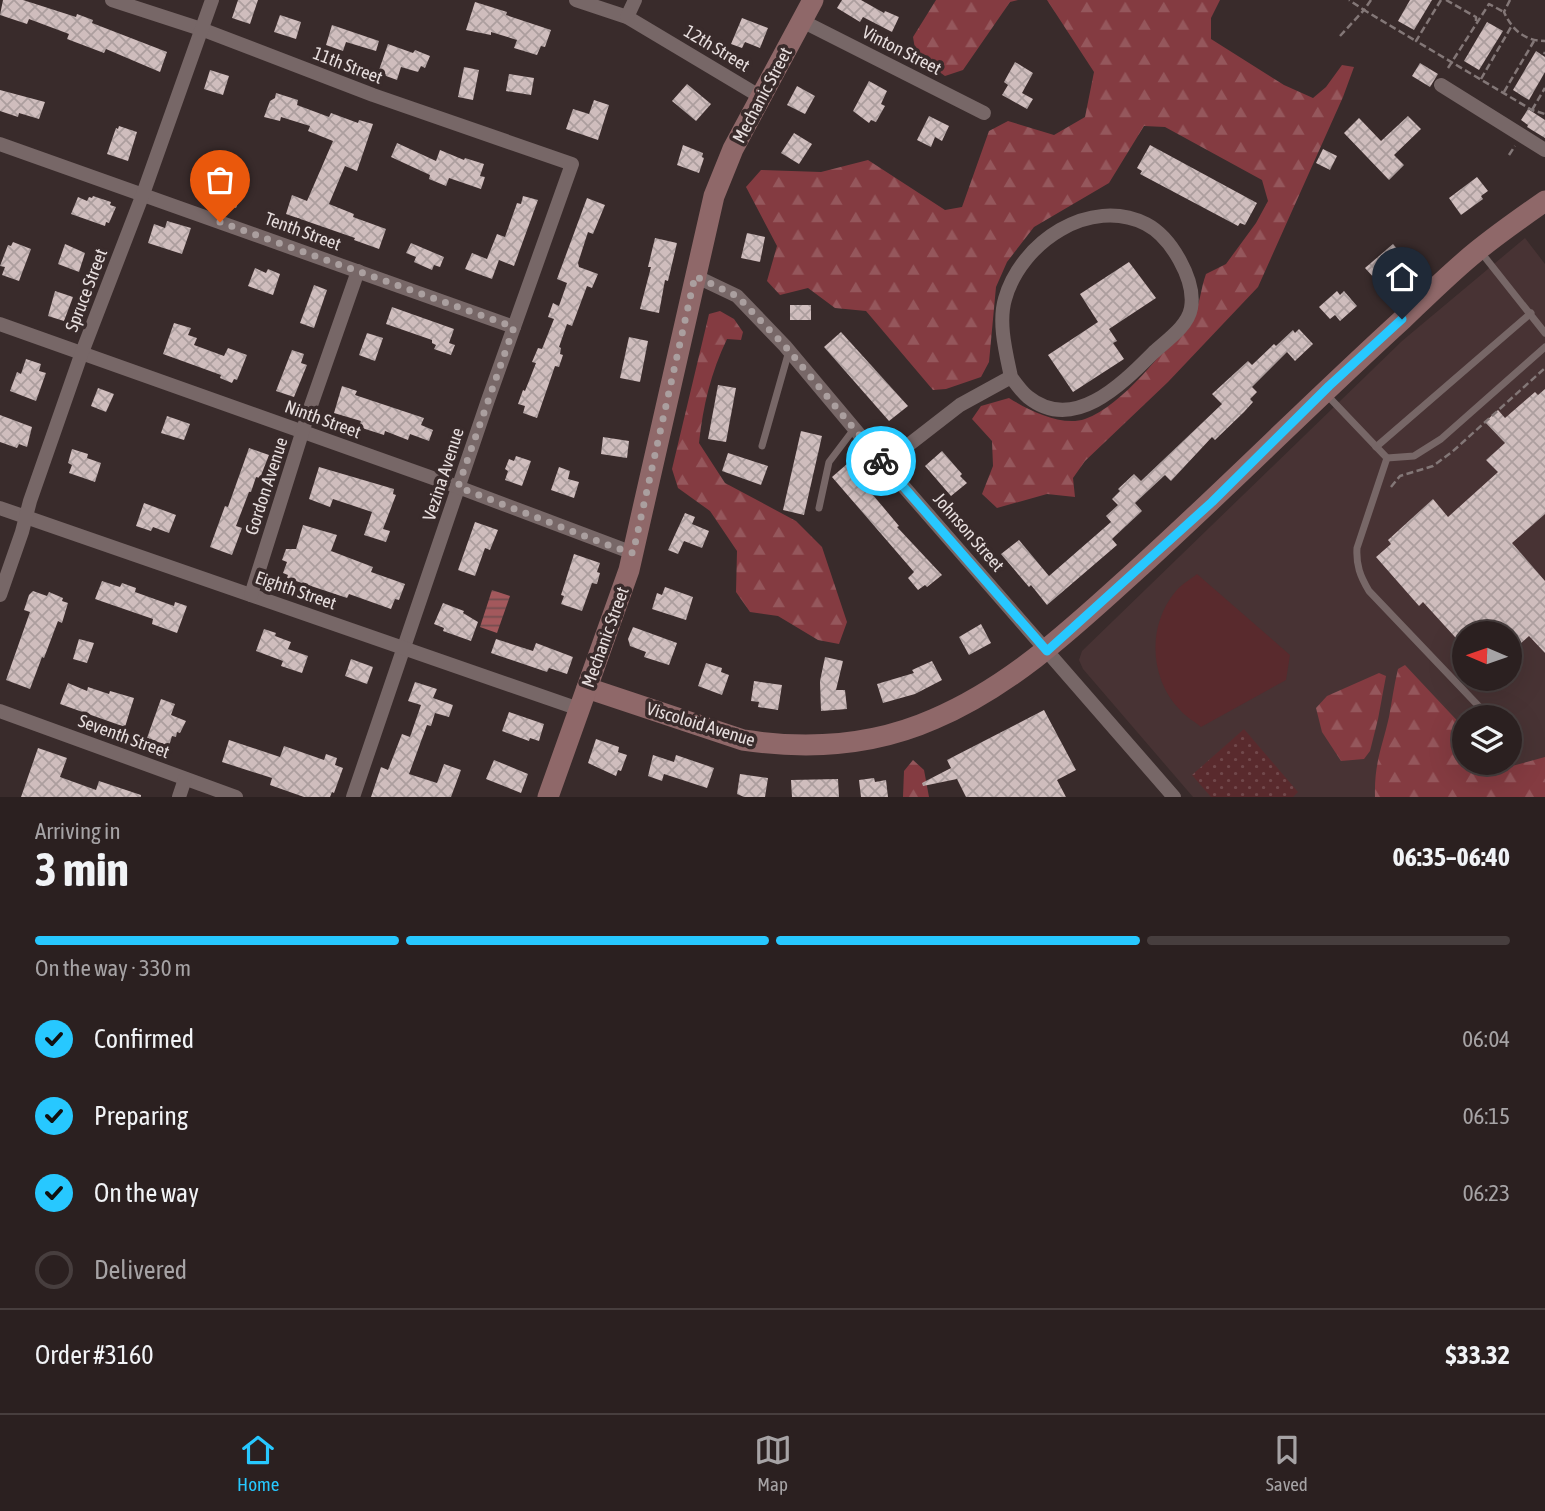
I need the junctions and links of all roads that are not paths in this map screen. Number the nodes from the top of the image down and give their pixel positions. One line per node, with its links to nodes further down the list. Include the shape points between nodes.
1 (112, 0): 8 (street, 11th Street)
2 (212, 0): 8 (street, Spruce Street)
3 (576, 0): 6 (street, 12th Street)
4 (635, 0): 6 (street)
5 (813, 0): 7 (main road, Mechanic Street)
6 (626, 17): 10 (street, 12th Street)
7 (802, 21): 10 (main road, Mechanic Street); 11 (street, Vinton Street)
8 (201, 29): 14 (street, 11th Street); 15 (street, Spruce Street)
9 (1441, 85): 13 (street)
10 (761, 97): 19 (main road, Mechanic Street, via 713,196)
11 (984, 113)
12 (0, 144): 15 (street, Tenth Street)
13 (1545, 150)
14 (572, 164): 22 (street, Vezina Avenue)
15 (143, 194): 18 (street, Tenth Street); 26 (street, Spruce Street)
16 (1545, 201): 17 (main road, Viscoloid Avenue)
17 (1479, 250): 20 (lane); 28 (main road, Viscoloid Avenue)
18 (358, 271): 22 (street, Tenth Street); 30 (street, Gordon Avenue)
19 (695, 276): 25 (street, Johnson Street, via 737,296); 39 (main road, Mechanic Street)
20 (1531, 313): 23 (lane); 32 (lane)
21 (0, 324): 26 (street, Ninth Street)
22 (514, 327): 35 (street, Vezina Avenue)
23 (1545, 333)
24 (1545, 347): 33 (lane, via 1441,439 1414,456)
25 (789, 351): 29 (street, Johnson Street); 31 (lane)
26 (81, 355): 30 (street, Ninth Street); 38 (street, Spruce Street)
27 (1011, 377): 27 (street, via 1026,396 1057,409 1081,408 1127,379 1185,323 1191,311 1185,270 1172,248 1150,226 1111,215 1090,216 1051,236 1030,255 1005,299 1003,321); 34 (street, via 960,405)
28 (1323, 392): 32 (lane); 43 (main road, Viscoloid Avenue, via 1212,502)
29 (854, 429): 34 (street, Johnson Street); 37 (lane, via 829,462)
30 (303, 432): 35 (street, Ninth Street); 41 (street, Gordon Avenue)
31 (762, 446)
32 (1376, 447): 33 (lane)
33 (1387, 458): 45 (lane, via 1357,548 1361,578)
34 (884, 464): 43 (street, Johnson Street)
35 (458, 487): 39 (street, Ninth Street); 42 (street, Vezina Avenue)
36 (0, 508): 38 (street, Eighth Street)
37 (819, 508)
38 (26, 517): 40 (street, Spruce Street); 41 (street, Eighth Street)
39 (633, 553): 44 (main road, Mechanic Street)
40 (0, 595)
41 (251, 595): 42 (street, Eighth Street)
42 (405, 648): 46 (street, Eighth Street); 51 (street, Vezina Avenue)
43 (1047, 651): 44 (main road, Viscoloid Avenue, via 935,719 886,737 838,745 743,740); 53 (street, Johnson Street)
44 (587, 688): 46 (main road, Mechanic Street)
45 (1478, 705)
46 (579, 709): 52 (main road, Mechanic Street)
47 (0, 710): 48 (street, Seventh Street)
48 (185, 779): 49 (street); 50 (street, Seventh Street)
49 (179, 797)
50 (236, 797)
51 (353, 797)
52 (548, 797)
53 (1174, 797)

